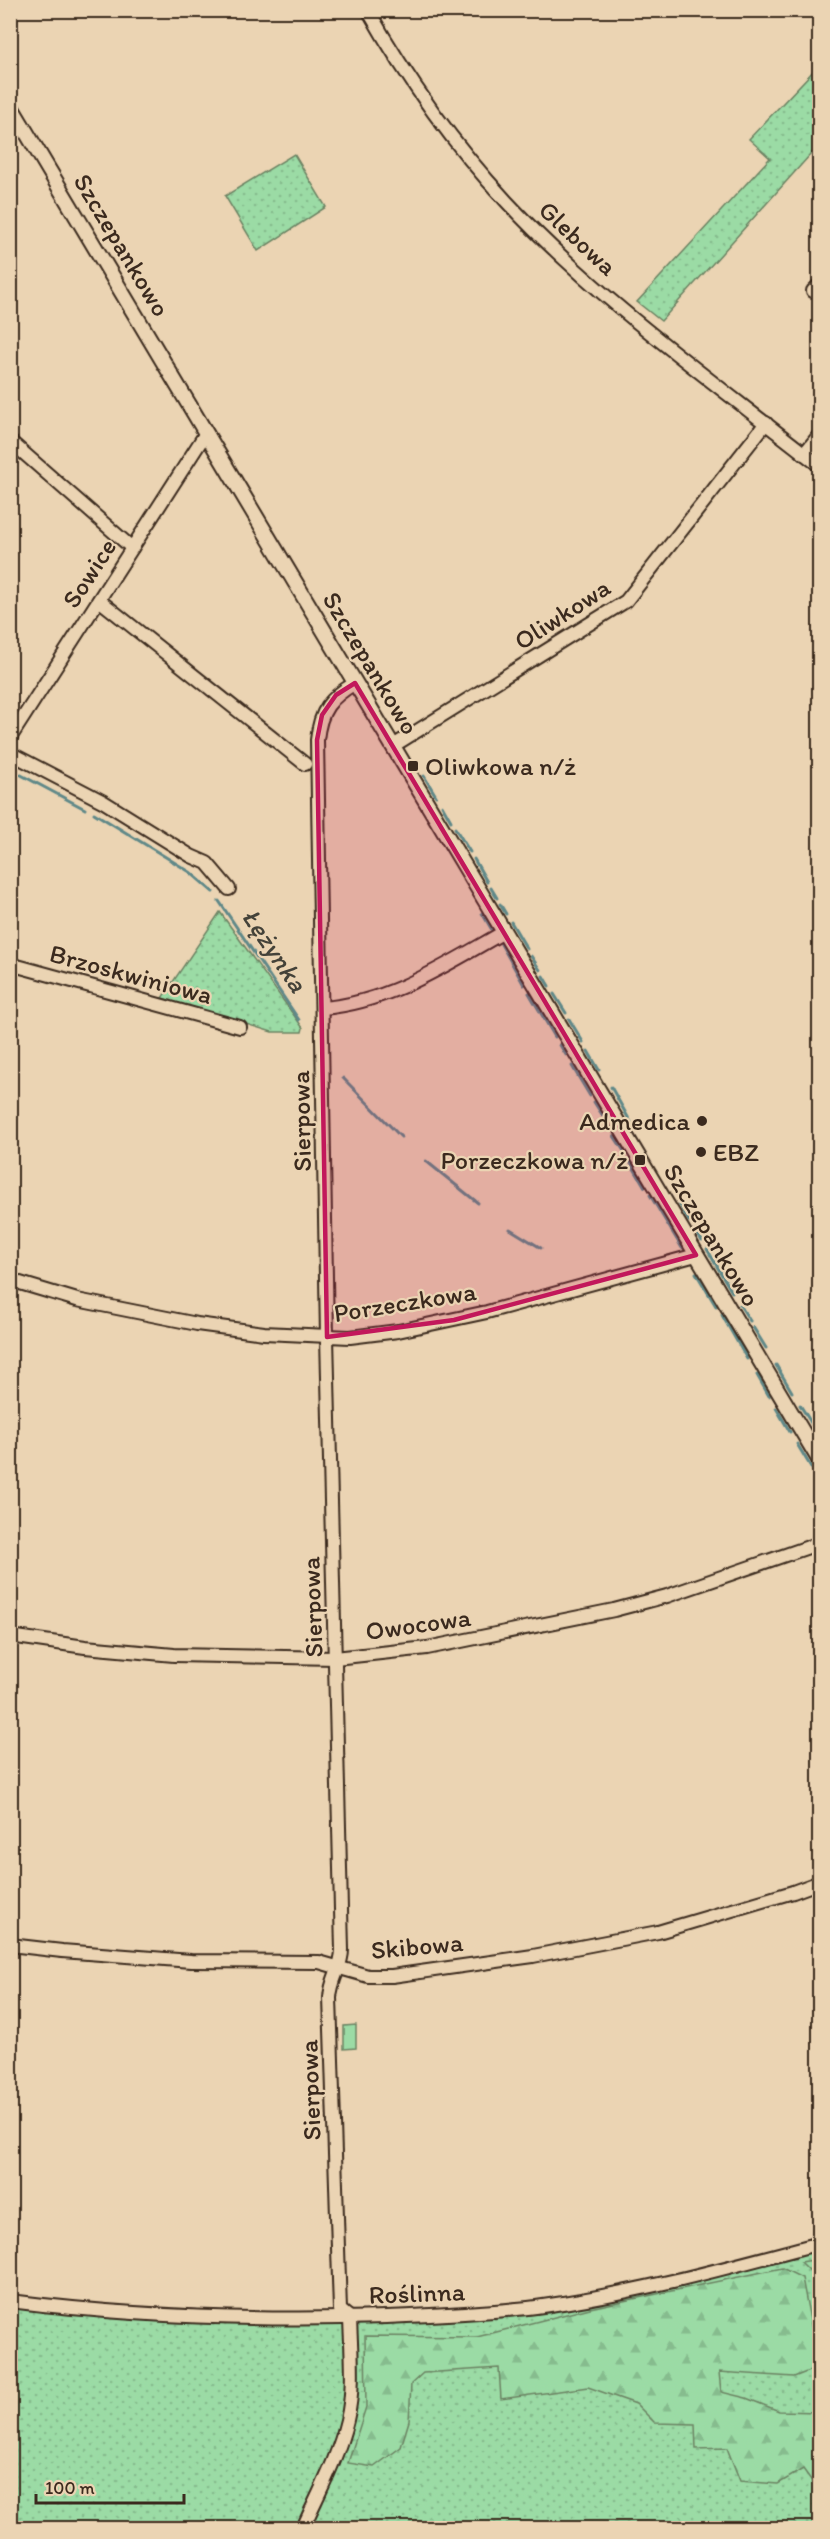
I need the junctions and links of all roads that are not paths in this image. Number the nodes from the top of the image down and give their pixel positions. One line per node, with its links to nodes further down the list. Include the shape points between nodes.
1 (368, 10): 4 (street, Glebowa, via 443,124 507,202 604,294)
2 (10, 105): 3 (street, Szczepankowo)
3 (14, 120): 5 (street, Szczepankowo)
4 (766, 423): 8 (street, Glebowa); 14 (street, Oliwkowa, via 626,601)
5 (206, 433): 10 (street, Sowice); 12 (street, Szczepankowo)
6 (819, 434): 8 (street)
7 (10, 441): 10 (street)
8 (804, 454): 9 (street, Glebowa)
9 (819, 466)
10 (132, 548): 11 (street, Sowice)
11 (99, 600): 13 (street, Sowice); 16 (street)
12 (355, 683): 14 (street, Szczepankowo); 20 (street, Sierpowa, via 336,695 318,725)
13 (10, 738)
14 (393, 746): 18 (street, Szczepankowo)
15 (10, 753): 17 (street, via 104,802 207,863)
16 (304, 764)
17 (229, 889)
18 (504, 932): 20 (street, via 403,987); 22 (street, Szczepankowo)
19 (10, 964): 21 (street, Brzoskwiniowa)
20 (322, 1008): 24 (street, Sierpowa)
21 (240, 1027)
22 (696, 1255): 24 (street, Porzeczkowa, via 454,1320 374,1334); 25 (street, Szczepankowo)
23 (10, 1280): 24 (street, Porzeczkowa, via 160,1318 264,1333)
24 (327, 1337): 28 (street, Sierpowa)
25 (819, 1461)
26 (819, 1544): 28 (street, Owocowa, via 614,1610 450,1644)
27 (10, 1636): 28 (street, Owocowa, via 174,1655)
28 (335, 1658): 31 (street, Sierpowa, via 342,1950)
29 (819, 1882): 31 (street, Skibowa, via 686,1925 533,1956 382,1977)
30 (10, 1945): 31 (street, Skibowa, via 190,1961 319,1962)
31 (339, 1966): 34 (street, Sierpowa, via 330,1998 338,2274 340,2310)
32 (819, 2243): 34 (street, Roślinna, via 722,2269 538,2306)
33 (10, 2301): 34 (street, Roślinna, via 146,2314)
34 (350, 2318): 35 (street, Sierpowa, via 352,2381 347,2421)
35 (303, 2529)

